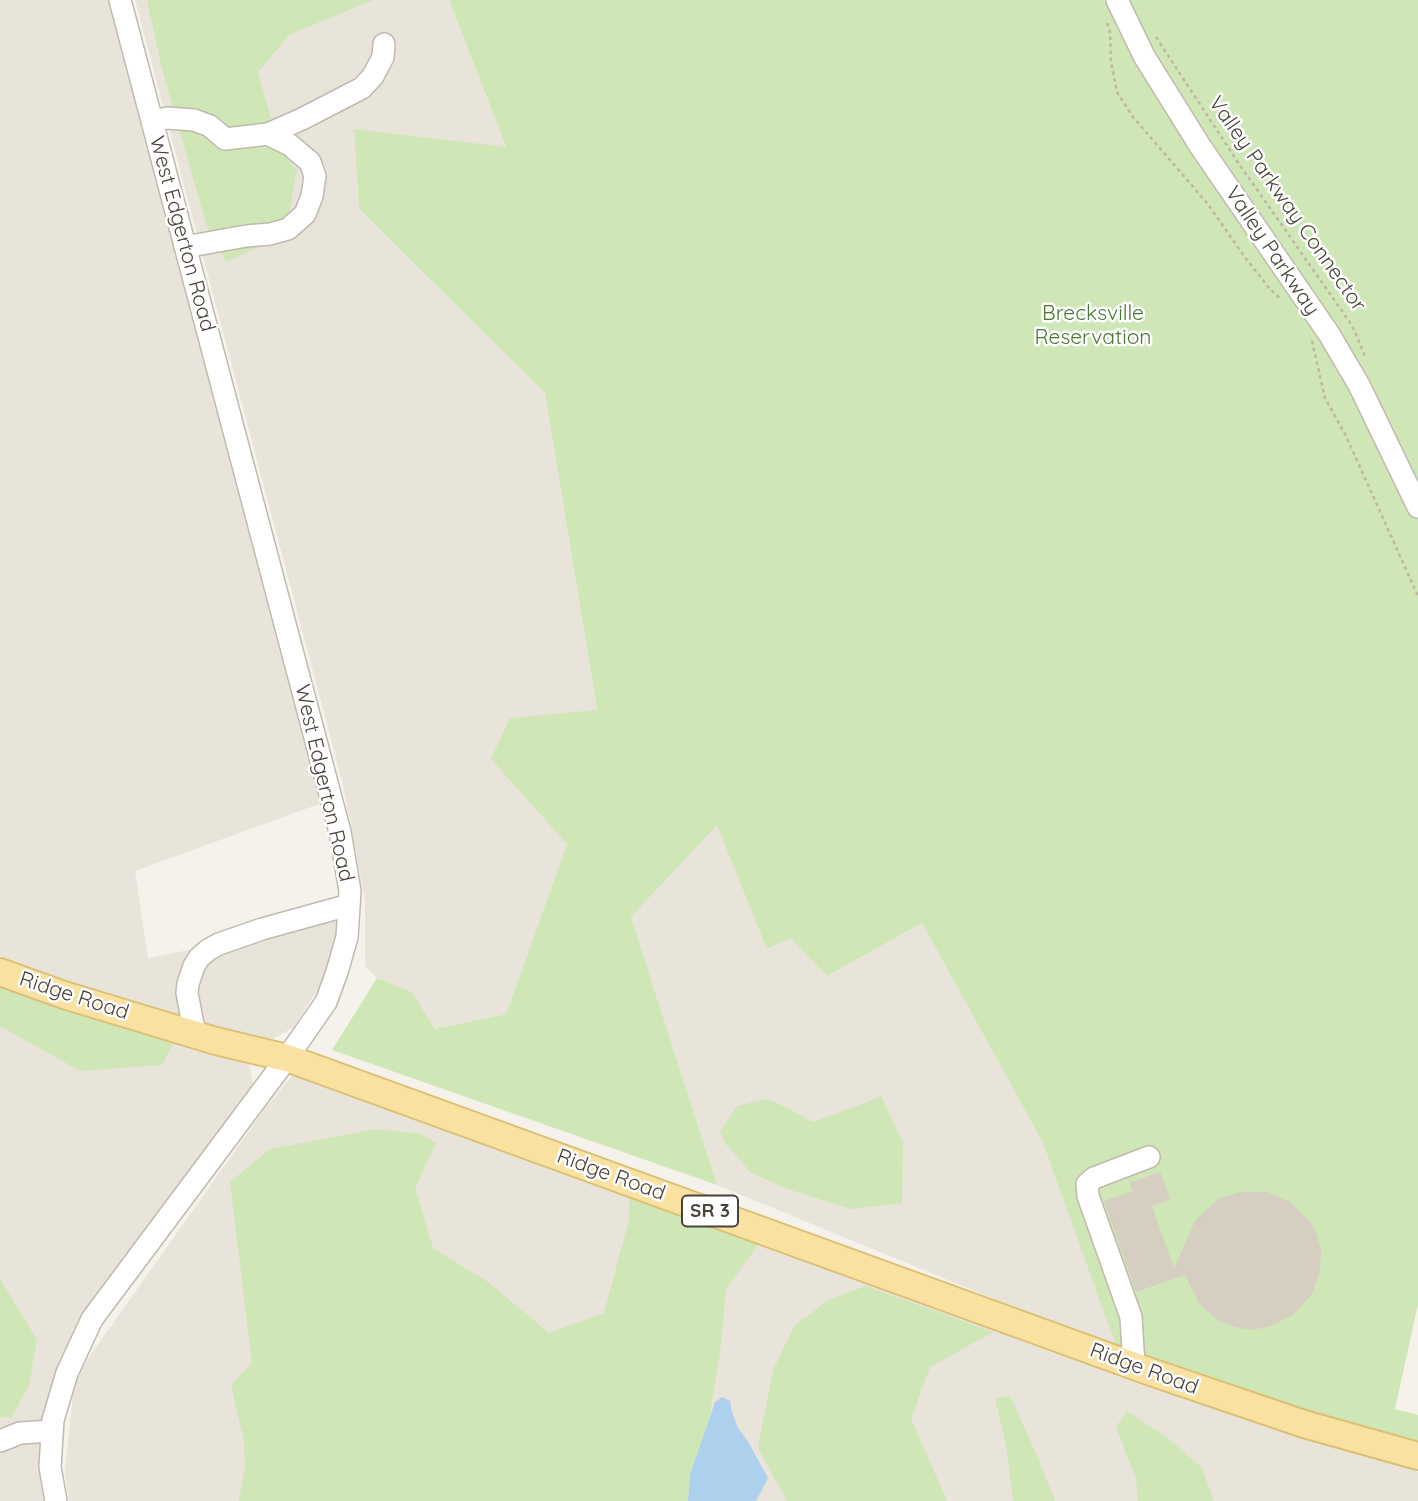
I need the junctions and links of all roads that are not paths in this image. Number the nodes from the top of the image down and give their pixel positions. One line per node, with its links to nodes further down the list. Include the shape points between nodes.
1 (120, 0): 4 (street, West Edgerton Road)
2 (1117, 0): 7 (street, Valley Parkway, via 1144,56 1200,146 1329,334)
3 (384, 44): 5 (street, via 383,57 362,88)
4 (152, 121): 5 (street, via 194,120 225,139); 6 (street, West Edgerton Road)
5 (268, 134): 6 (street, via 310,162 315,176 304,214 288,229 270,234)
6 (185, 247): 8 (street, West Edgerton Road, via 340,832)
7 (1418, 507)
8 (349, 905): 10 (street, via 262,929 208,950 194,966 188,984); 11 (street, West Edgerton Road, via 347,937 326,1002)
9 (0, 972): 10 (main road, Ridge Road / SR 3)
10 (195, 1035): 11 (main road, Ridge Road / SR 3)
11 (287, 1058): 13 (main road, Ridge Road / SR 3); 14 (street, West Edgerton Road, via 92,1319 67,1373)
12 (1149, 1157): 13 (street, via 1087,1184 1131,1317)
13 (1134, 1366): 16 (main road, Ridge Road / SR 3, via 1304,1424)
14 (52, 1431): 15 (street, via 20,1433); 17 (street, West Edgerton Road, via 50,1467)
15 (0, 1441)
16 (1418, 1456)
17 (56, 1501)

